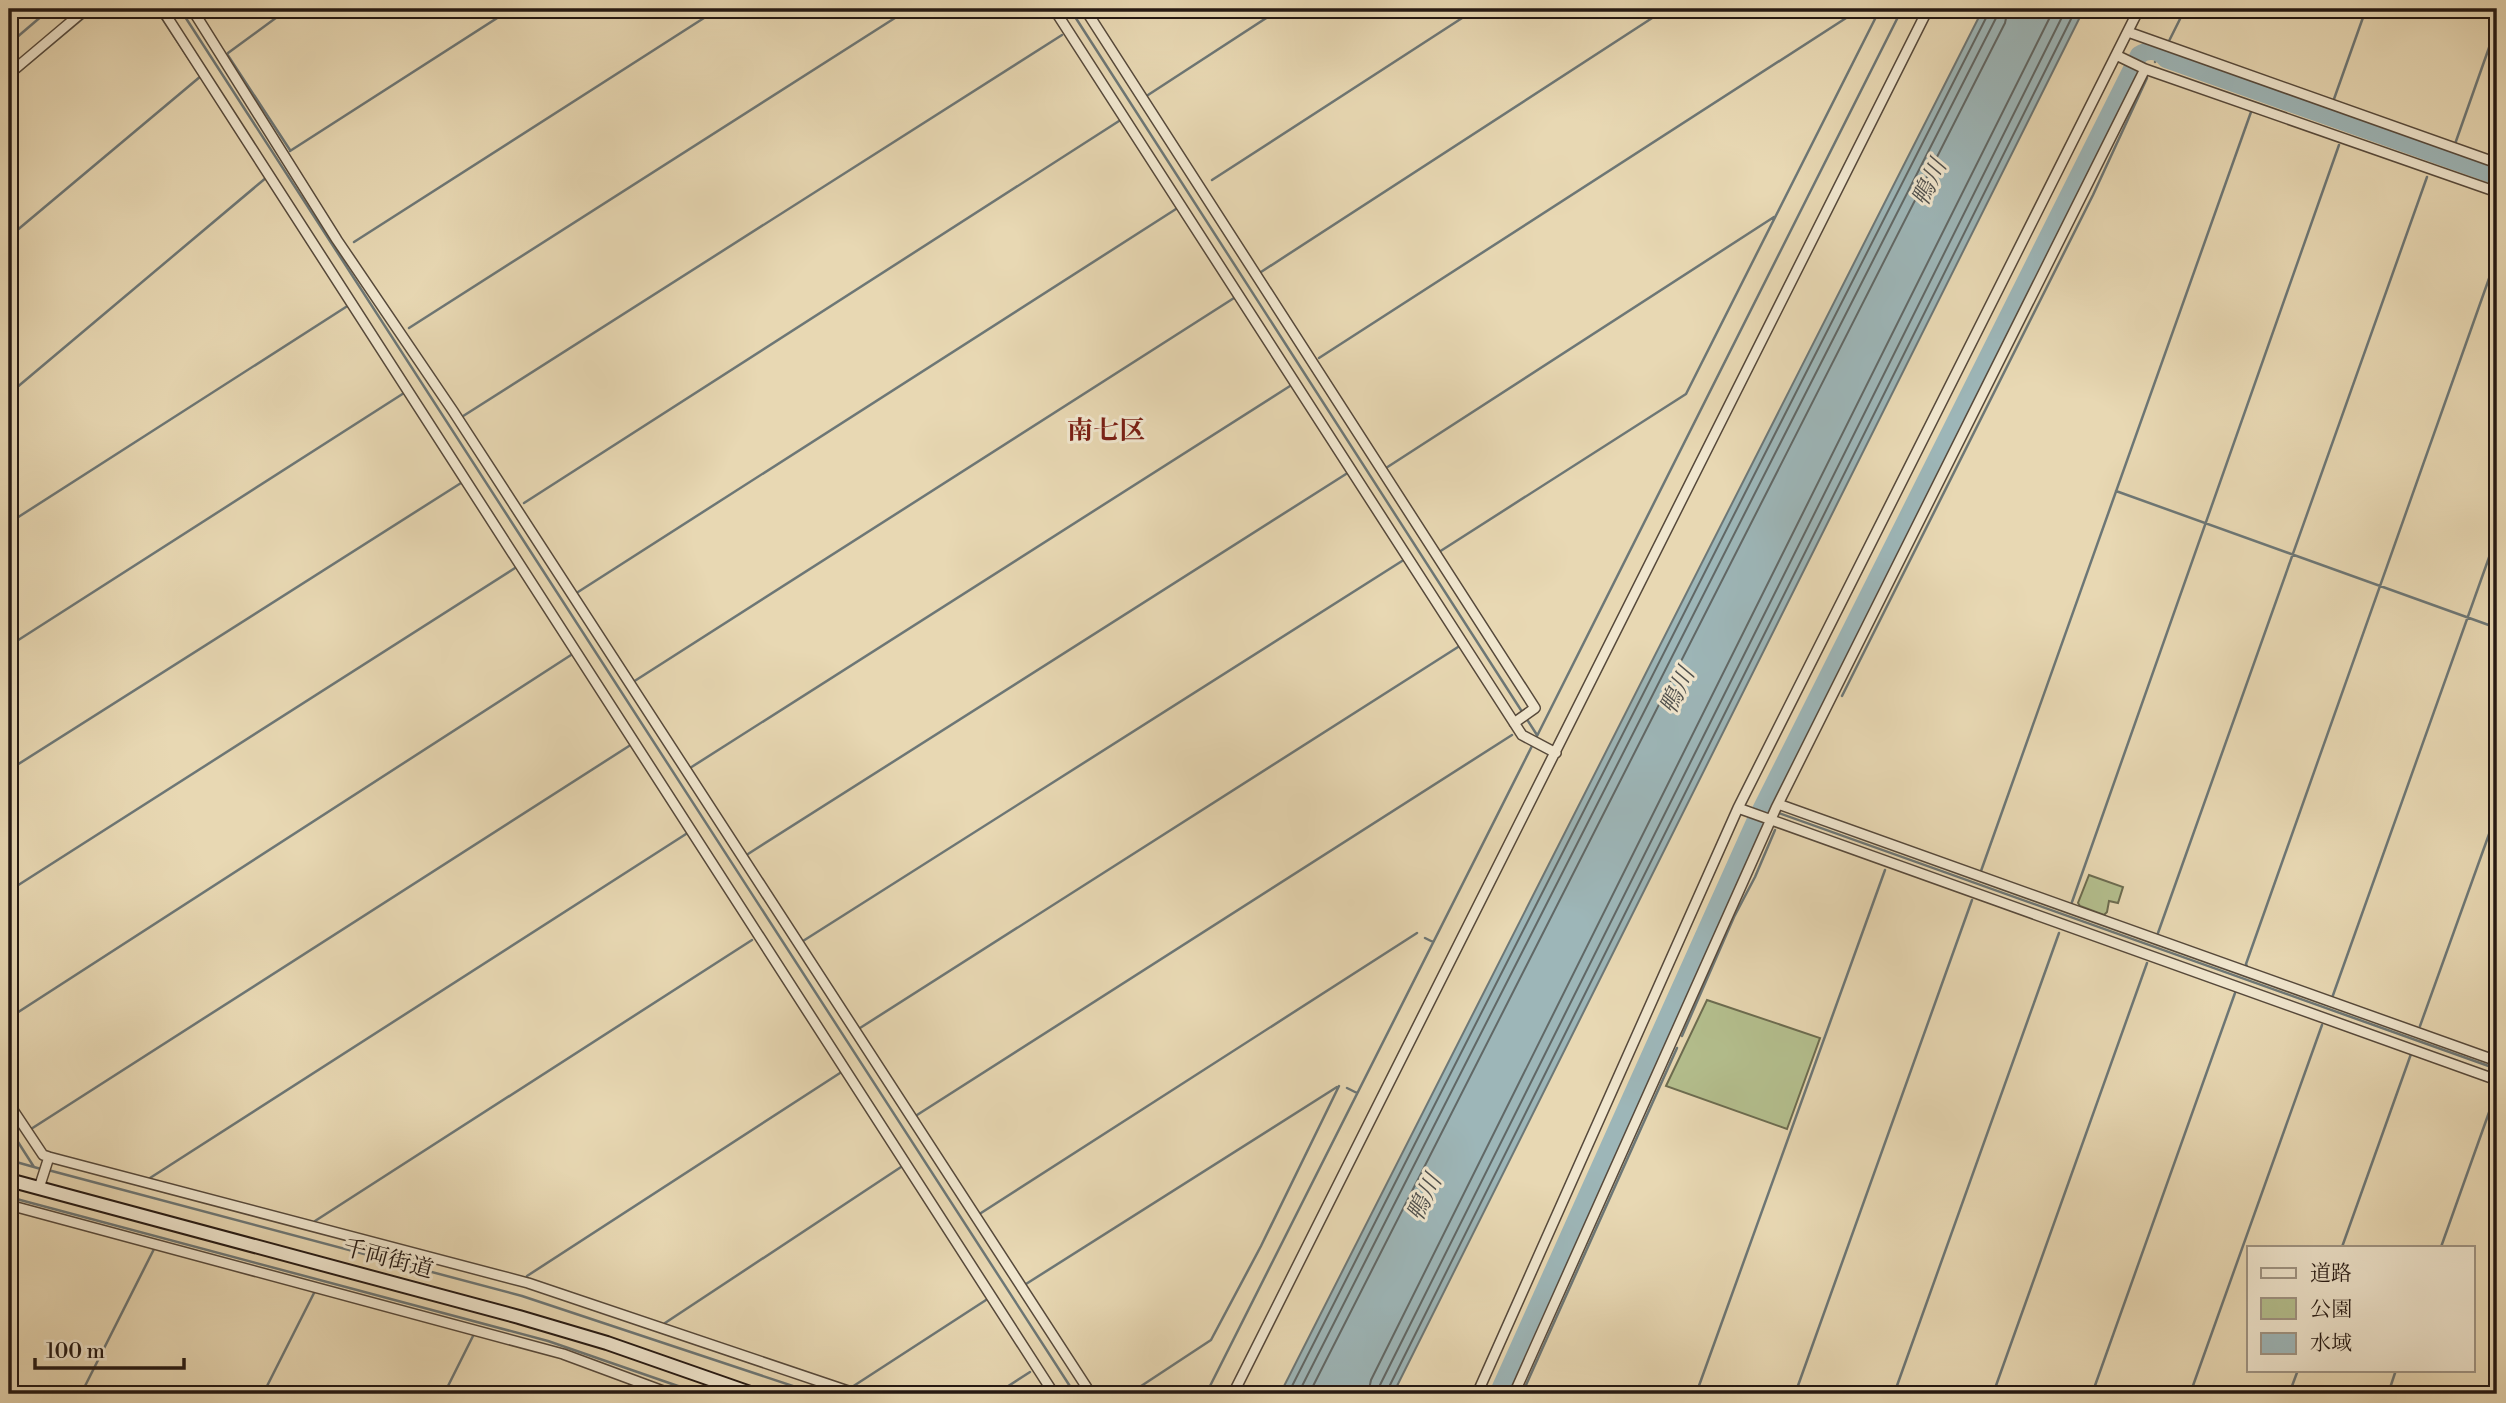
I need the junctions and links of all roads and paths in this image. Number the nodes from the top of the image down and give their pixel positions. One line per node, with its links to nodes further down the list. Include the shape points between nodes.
1 (86, 9): 11 (street)
2 (162, 9): 28 (street)
3 (192, 9): 29 (street, via 337,240 453,411)
4 (1054, 9): 14 (street)
5 (1085, 9): 14 (street, via 1535,708)
6 (1928, 9): 15 (street)
7 (2139, 9): 8 (street)
8 (2128, 32): 9 (street); 12 (street)
9 (2116, 55): 10 (street); 16 (street)
10 (2143, 68): 13 (street); 17 (street)
11 (9, 74)
12 (2497, 163)
13 (2497, 192)
14 (1521, 718): 15 (street, via 1524,736)
15 (1553, 751): 30 (street)
16 (1738, 808): 17 (street); 31 (street)
17 (1772, 813): 18 (street); 19 (street); 32 (street)
18 (2497, 1061)
19 (2497, 1080)
20 (9, 1104): 21 (street)
21 (48, 1160): 23 (street); 27 (street, via 528,1283)
22 (9, 1180): 23 (street, 千両街道)
23 (40, 1185): 26 (street, 千両街道, via 519,1317)
24 (9, 1205): 25 (street, via 564,1354)
25 (671, 1394)
26 (753, 1394)
27 (857, 1394)
28 (1054, 1394)
29 (1091, 1394)
30 (1233, 1394)
31 (1477, 1394)
32 (1514, 1394)

